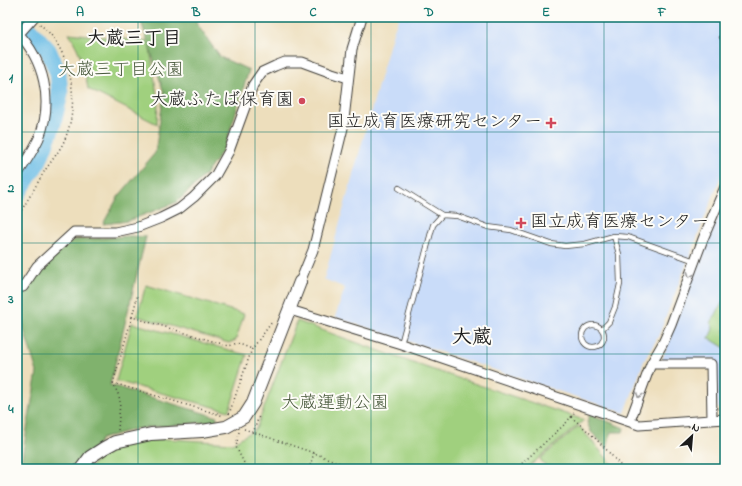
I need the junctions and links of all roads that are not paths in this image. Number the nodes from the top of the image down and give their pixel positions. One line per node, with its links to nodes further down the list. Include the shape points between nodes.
1 (34, 17): 3 (street)
2 (362, 17): 4 (street, via 352,49)
3 (17, 34): 5 (street, via 38,60 46,92 41,132)
4 (348, 78): 11 (street, via 343,128 337,154 313,250); 12 (street, via 302,62 285,62 262,72 253,85 229,151 215,176 194,197 179,209 138,227 115,232 74,232 38,266 23,287)
5 (17, 175)
6 (725, 187): 10 (street)
7 (399, 188): 8 (lane)
8 (442, 215): 9 (lane, via 457,216 488,227 511,230 551,244 565,246 585,244); 15 (lane, via 433,225)
9 (614, 236): 10 (lane, via 628,237); 14 (lane, via 619,254 620,284 615,307 609,322)
10 (695, 261): 16 (street, one-way to 16, via 671,325)
11 (300, 282): 13 (street)
12 (17, 286)
13 (290, 310): 15 (street); 20 (street, via 253,403 244,417 226,427 151,434 118,441 90,457)
14 (602, 329): 14 (lane, via 604,336 598,345 594,347 584,342 584,328 595,325)
15 (401, 344): 19 (street)
16 (651, 364): 18 (street, via 711,364); 19 (street, one-way to 19)
17 (725, 419): 18 (street)
18 (712, 420): 19 (street, via 639,425)
19 (630, 421)
20 (81, 469)

